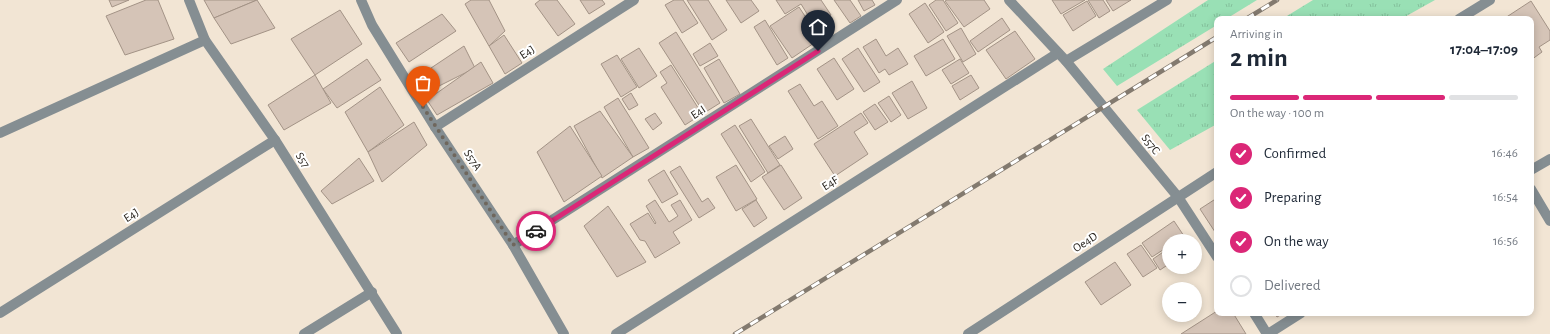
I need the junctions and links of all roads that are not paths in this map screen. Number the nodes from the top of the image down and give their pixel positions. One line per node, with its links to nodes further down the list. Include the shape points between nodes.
1 (189, 0): 9 (street, S57)
2 (361, 0): 12 (street, S57A, via 372,25)
3 (634, 0): 12 (street, E4J)
4 (897, 0): 21 (street, E4I)
5 (1009, 0): 10 (street, S57C)
6 (1167, 0): 11 (street)
7 (1490, 0): 8 (street)
8 (1464, 16)
9 (205, 40): 13 (street); 14 (street, S57)
10 (1058, 53): 11 (street, S57C); 30 (street, E4F)
11 (1066, 61): 19 (street, S57C)
12 (435, 127): 21 (street, S57A)
13 (0, 133)
14 (275, 140): 23 (street, S57); 24 (street, E4J)
15 (1550, 159): 16 (street)
16 (1534, 168)
17 (1214, 174): 19 (street, Oe4D)
18 (1534, 194): 20 (street)
19 (1178, 197): 22 (street, S57C); 31 (street, Oe4D)
20 (1550, 221)
21 (513, 245): 29 (street, S57A)
22 (1214, 252)
23 (372, 292): 27 (street); 28 (street, S57)
24 (0, 312)
25 (1256, 316): 32 (street)
26 (1297, 316): 32 (street)
27 (304, 334)
28 (397, 334)
29 (564, 334)
30 (616, 334)
31 (968, 334)
32 (1267, 334)

